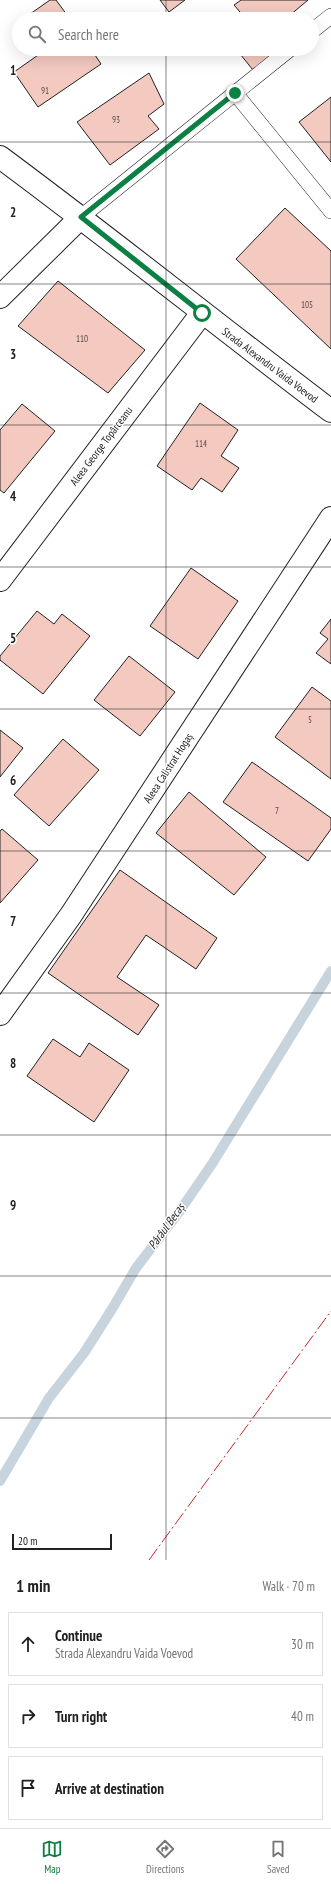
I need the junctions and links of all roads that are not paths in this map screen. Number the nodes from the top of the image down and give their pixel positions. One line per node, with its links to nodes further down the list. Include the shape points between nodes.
1 (331, 16): 2 (lane)
2 (319, 25)
3 (281, 56): 4 (lane)
4 (235, 93): 6 (lane); 7 (lane)
5 (0, 157): 7 (street, Strada Alexandru Vaida Voevod)
6 (331, 211)
7 (81, 217): 8 (street); 9 (street, Strada Alexandru Vaida Voevod)
8 (0, 297)
9 (202, 313): 10 (street, Strada Alexandru Vaida Voevod); 12 (street, Aleea George Topârceanu)
10 (331, 411)
11 (331, 518): 13 (street, Aleea Calistrat Hogaș, via 72,915)
12 (0, 580)
13 (0, 1014)

